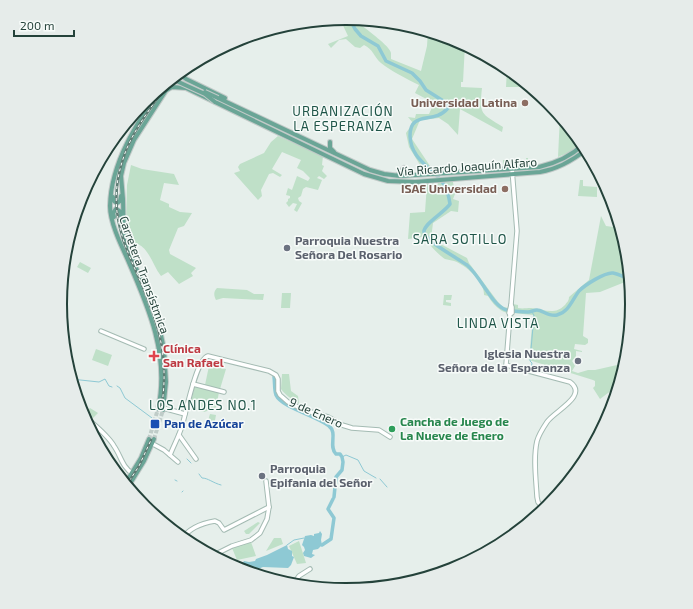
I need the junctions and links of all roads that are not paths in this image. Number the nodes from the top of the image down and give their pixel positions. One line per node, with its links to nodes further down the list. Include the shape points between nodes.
1 (184, 77): 2 (main road)
2 (187, 80): 5 (main road, via 182,84); 8 (main road, via 232,101)
3 (179, 81): 8 (main road, Vía Ricardo Joaquín Alfaro, bridge)
4 (179, 81): 7 (main road, bridge)
5 (186, 88): 6 (main road, via 172,87); 7 (main road)
6 (165, 92): 20 (main road, Carretera Transístmica, via 134,140)
7 (215, 102): 11 (main road, Vía Ricardo Joaquín Alfaro)
8 (240, 108): 13 (main road, Vía Ricardo Joaquín Alfaro)
9 (147, 109): 24 (main road, Carretera Transístmica, via 124,149)
10 (330, 142): 15 (main road, via 330,149)
11 (312, 149): 13 (main road); 23 (main road, Vía Ricardo Joaquín Alfaro, via 368,176)
12 (579, 149): 17 (main road, Vía Ricardo Joaquín Alfaro, via 555,163)
13 (326, 150): 15 (main road, Vía Ricardo Joaquín Alfaro)
14 (582, 153): 19 (main road, Vía Ricardo Joaquín Alfaro, via 555,169)
15 (339, 156): 21 (main road, Vía Ricardo Joaquín Alfaro, via 375,172)
16 (404, 168): 21 (main road)
17 (512, 169): 18 (main road, Vía Ricardo Joaquín Alfaro); 19 (street)
18 (423, 175): 22 (main road, Vía Ricardo Joaquín Alfaro); 23 (main road, via 411,178)
19 (512, 175): 23 (main road, Vía Ricardo Joaquín Alfaro); 45 (street, via 517,231 506,365 570,382 576,389 572,400 555,412 537,440 537,496)
20 (121, 176): 24 (main road, via 121,199 118,202 113,199); 26 (main road, Carretera Transístmica)
21 (396, 176): 22 (main road, Vía Ricardo Joaquín Alfaro)
22 (404, 176): 23 (main road)
23 (407, 182)
24 (114, 183): 25 (main road, Carretera Transístmica, via 111,214)
25 (118, 235): 26 (main road, via 113,214 116,209 121,212); 31 (main road, Carretera Transístmica, via 156,330 161,361)
26 (124, 240): 31 (main road, Carretera Transístmica, via 151,302 161,333 166,375)
27 (101, 331): 28 (street)
28 (144, 349)
29 (194, 383): 30 (street); 32 (street); 35 (street, 9 de Enero, via 206,357 269,371 278,379 280,395 297,406 328,417 346,427 378,430)
30 (224, 392)
31 (161, 409): 32 (street)
32 (185, 414): 34 (street)
33 (95, 427): 41 (street, via 114,445 123,464)
34 (179, 435): 38 (street); 39 (street)
35 (390, 437)
36 (149, 439): 41 (main road)
37 (153, 441): 38 (street); 41 (main road)
38 (170, 455): 40 (street)
39 (196, 459)
40 (178, 462)
41 (134, 474): 42 (main road); 44 (main road)
42 (129, 480)
43 (266, 481): 46 (street)
44 (130, 482)
45 (541, 505)
46 (269, 507): 47 (street, via 224,530 213,521 191,529); 48 (street, via 260,533)
47 (187, 534)
48 (218, 553)
49 (310, 569): 50 (street)
50 (296, 580)

